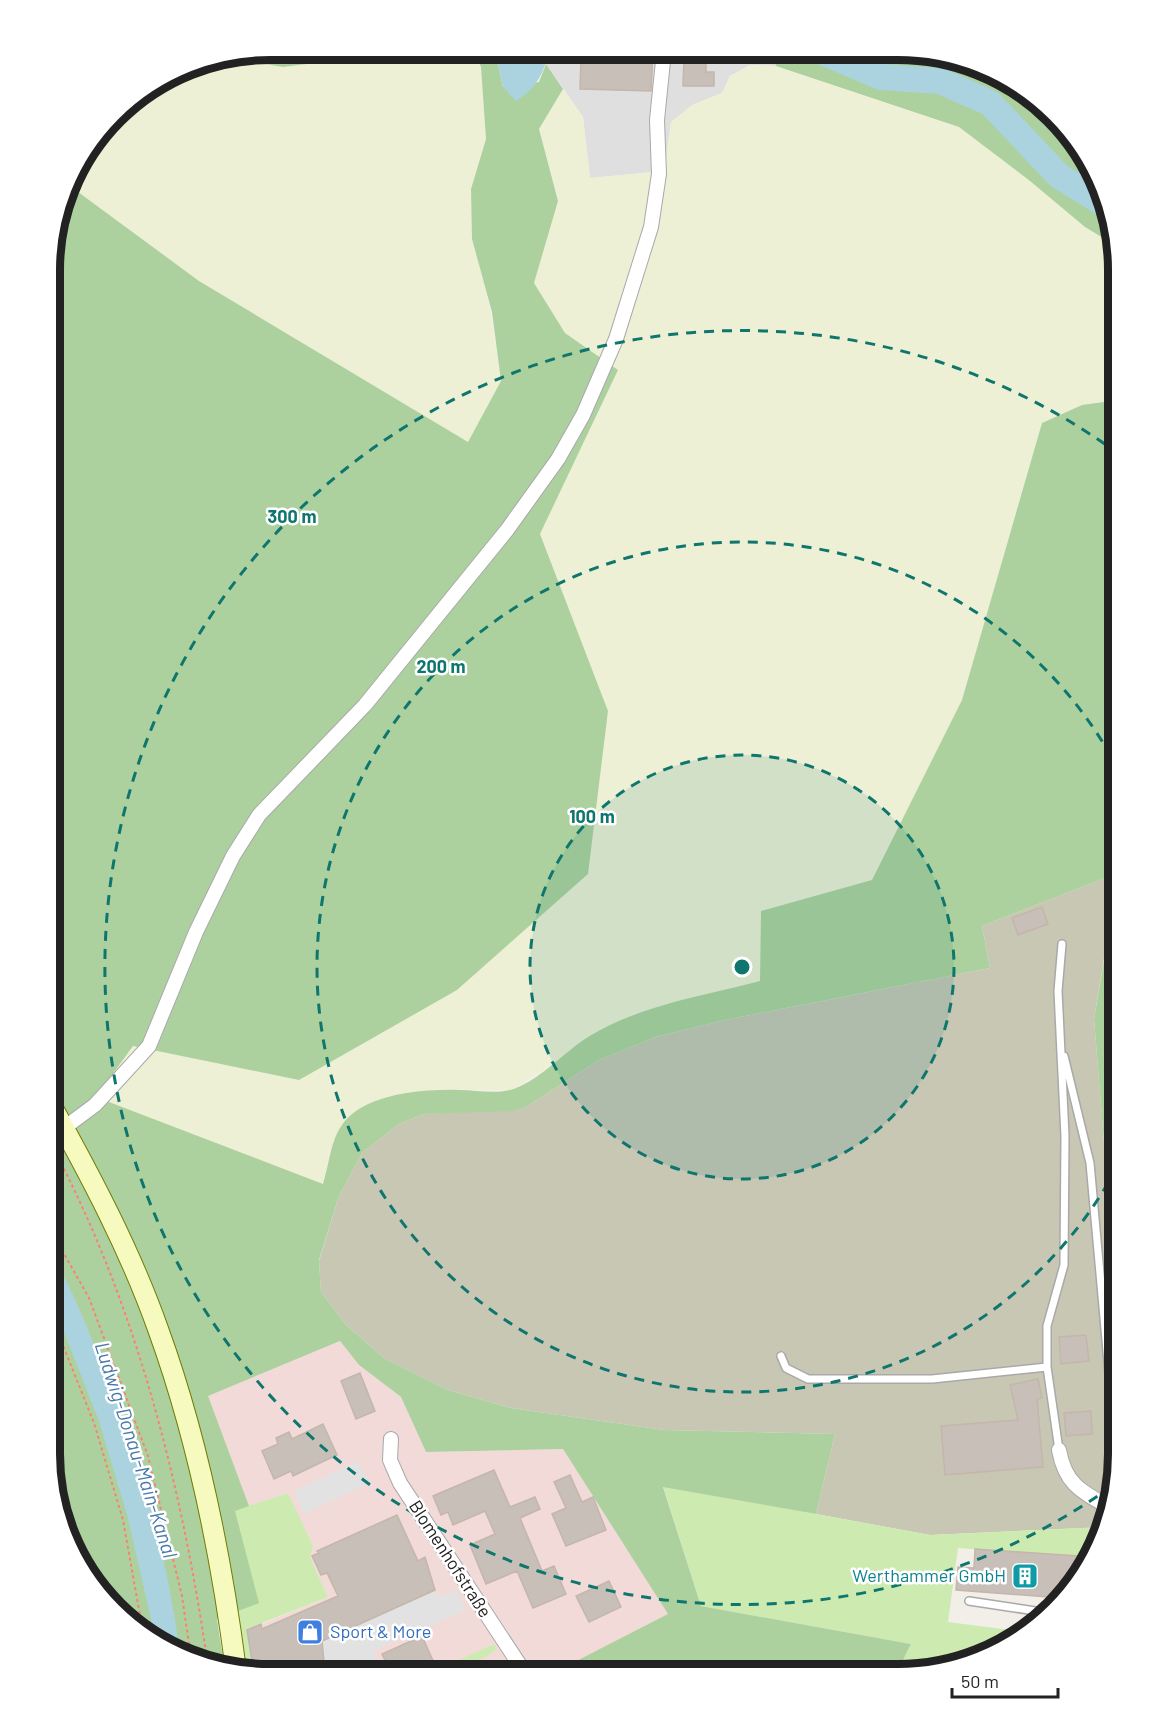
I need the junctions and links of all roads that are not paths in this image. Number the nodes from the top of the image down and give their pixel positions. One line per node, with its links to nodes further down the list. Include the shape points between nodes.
1 (663, 60): 4 (street, via 657,120 659,174 651,227 616,339 583,416 558,459 507,530 365,705 259,816 233,856 196,932 148,1046 95,1105)
2 (1062, 944): 3 (lane, via 1058,991)
3 (1060, 1042): 7 (lane, via 1090,1164); 8 (lane, via 1065,1136 1064,1265 1047,1326)
4 (60, 1133)
5 (60, 1140): 14 (main road, via 136,1273 158,1328 188,1421 226,1591)
6 (781, 1356): 8 (lane, via 786,1368 808,1379 932,1379)
7 (1108, 1363)
8 (1047, 1367): 10 (lane)
9 (391, 1439): 15 (street, Blomenhofstraße, via 390,1460 400,1483)
10 (1059, 1450): 11 (street, via 1068,1479)
11 (1101, 1505)
12 (969, 1601): 13 (lane)
13 (1037, 1611)
14 (235, 1661)
15 (519, 1664)

